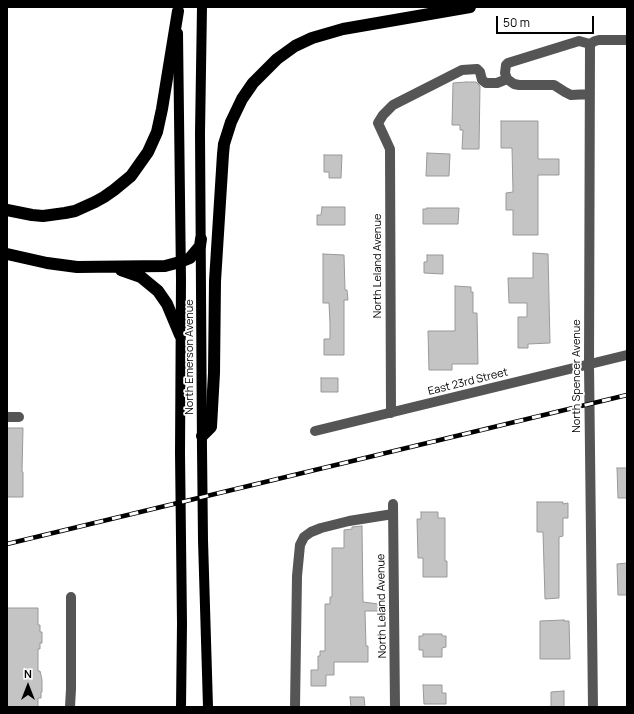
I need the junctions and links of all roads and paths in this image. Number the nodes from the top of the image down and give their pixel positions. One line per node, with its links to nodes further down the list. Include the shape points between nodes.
1 (202, 7): 9 (main road, North Emerson Avenue)
2 (470, 7): 20 (highway, via 343,28 312,38 294,46 277,59 253,83 242,99 224,144 215,281 211,427)
3 (178, 9): 8 (highway, via 157,132 148,152 131,176 95,202 75,211 43,216); 11 (main road, North Emerson Avenue)
4 (627, 40): 5 (street, via 599,40)
5 (590, 44): 6 (street, via 579,41 508,63 505,69); 7 (street, North Spencer Avenue)
6 (507, 79): 7 (street, via 519,85 554,84 571,95); 16 (street, North Leland Avenue, via 497,83 486,83 477,69 462,70 393,106 378,123 390,149)
7 (590, 94): 15 (street, North Spencer Avenue)
8 (7, 210)
9 (201, 239): 11 (highway, via 200,246 194,254); 20 (main road, North Emerson Avenue)
10 (7, 254): 12 (highway, via 61,265)
11 (180, 262): 12 (highway, via 165,266); 13 (main road, North Emerson Avenue)
12 (114, 267): 13 (highway, via 141,277 153,285 167,304)
13 (180, 335): 23 (main road, North Emerson Avenue)
14 (627, 355): 15 (street, East 23rd Street)
15 (589, 365): 16 (street, East 23rd Street); 27 (street, North Spencer Avenue)
16 (391, 413): 19 (street, East 23rd Street)
17 (7, 417): 18 (street)
18 (19, 417)
19 (315, 431)
20 (202, 436): 24 (main road, North Emerson Avenue)
21 (71, 597): 22 (street)
22 (70, 707)
23 (181, 707)
24 (208, 707)
25 (295, 707): 26 (street, North Leland Avenue, via 297,576 300,545 304,537 321,528 393,509)
26 (395, 707)
27 (593, 707)

